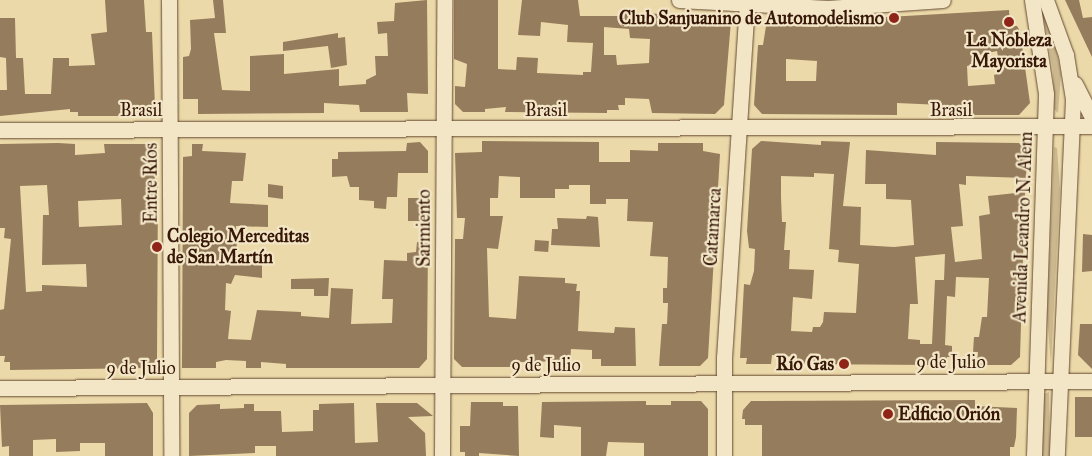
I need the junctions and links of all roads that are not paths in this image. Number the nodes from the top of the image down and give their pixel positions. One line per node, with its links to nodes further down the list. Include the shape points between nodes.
1 (169, 0): 13 (street, Entre Ríos)
2 (444, 0): 14 (street, Sarmiento)
3 (680, 0): 7 (street)
4 (943, 0): 7 (street, via 828,8)
5 (1032, 0): 12 (street, Avenida Leandro N. Alem, via 1044,69)
6 (1046, 0): 8 (street, via 1061,36)
7 (747, 2): 15 (street, Catamarca)
8 (1070, 73): 9 (street); 10 (street)
9 (1092, 118)
10 (1072, 126): 11 (street, Brasil); 12 (street, Brasil); 18 (street)
11 (1092, 126)
12 (1045, 127): 15 (street, Brasil); 17 (street, Avenida Leandro N. Alem)
13 (169, 129): 14 (street, Brasil); 16 (street, Brasil); 22 (street, Entre Ríos)
14 (443, 129): 15 (street, Brasil); 21 (street, Sarmiento)
15 (738, 129): 20 (street, Catamarca)
16 (0, 130)
17 (1037, 381): 18 (street, 9 de Julio); 20 (street, 9 de Julio); 27 (street, Avenida Leandro N. Alem)
18 (1058, 381): 19 (street, 9 de Julio); 28 (street)
19 (1092, 381)
20 (724, 383): 21 (street, 9 de Julio); 26 (street, Catamarca)
21 (442, 385): 22 (street, 9 de Julio); 25 (street, Sarmiento)
22 (170, 387): 23 (street, 9 de Julio); 24 (street, Entre Ríos)
23 (0, 388)
24 (171, 456)
25 (442, 456)
26 (724, 456)
27 (1034, 456)
28 (1057, 456)

